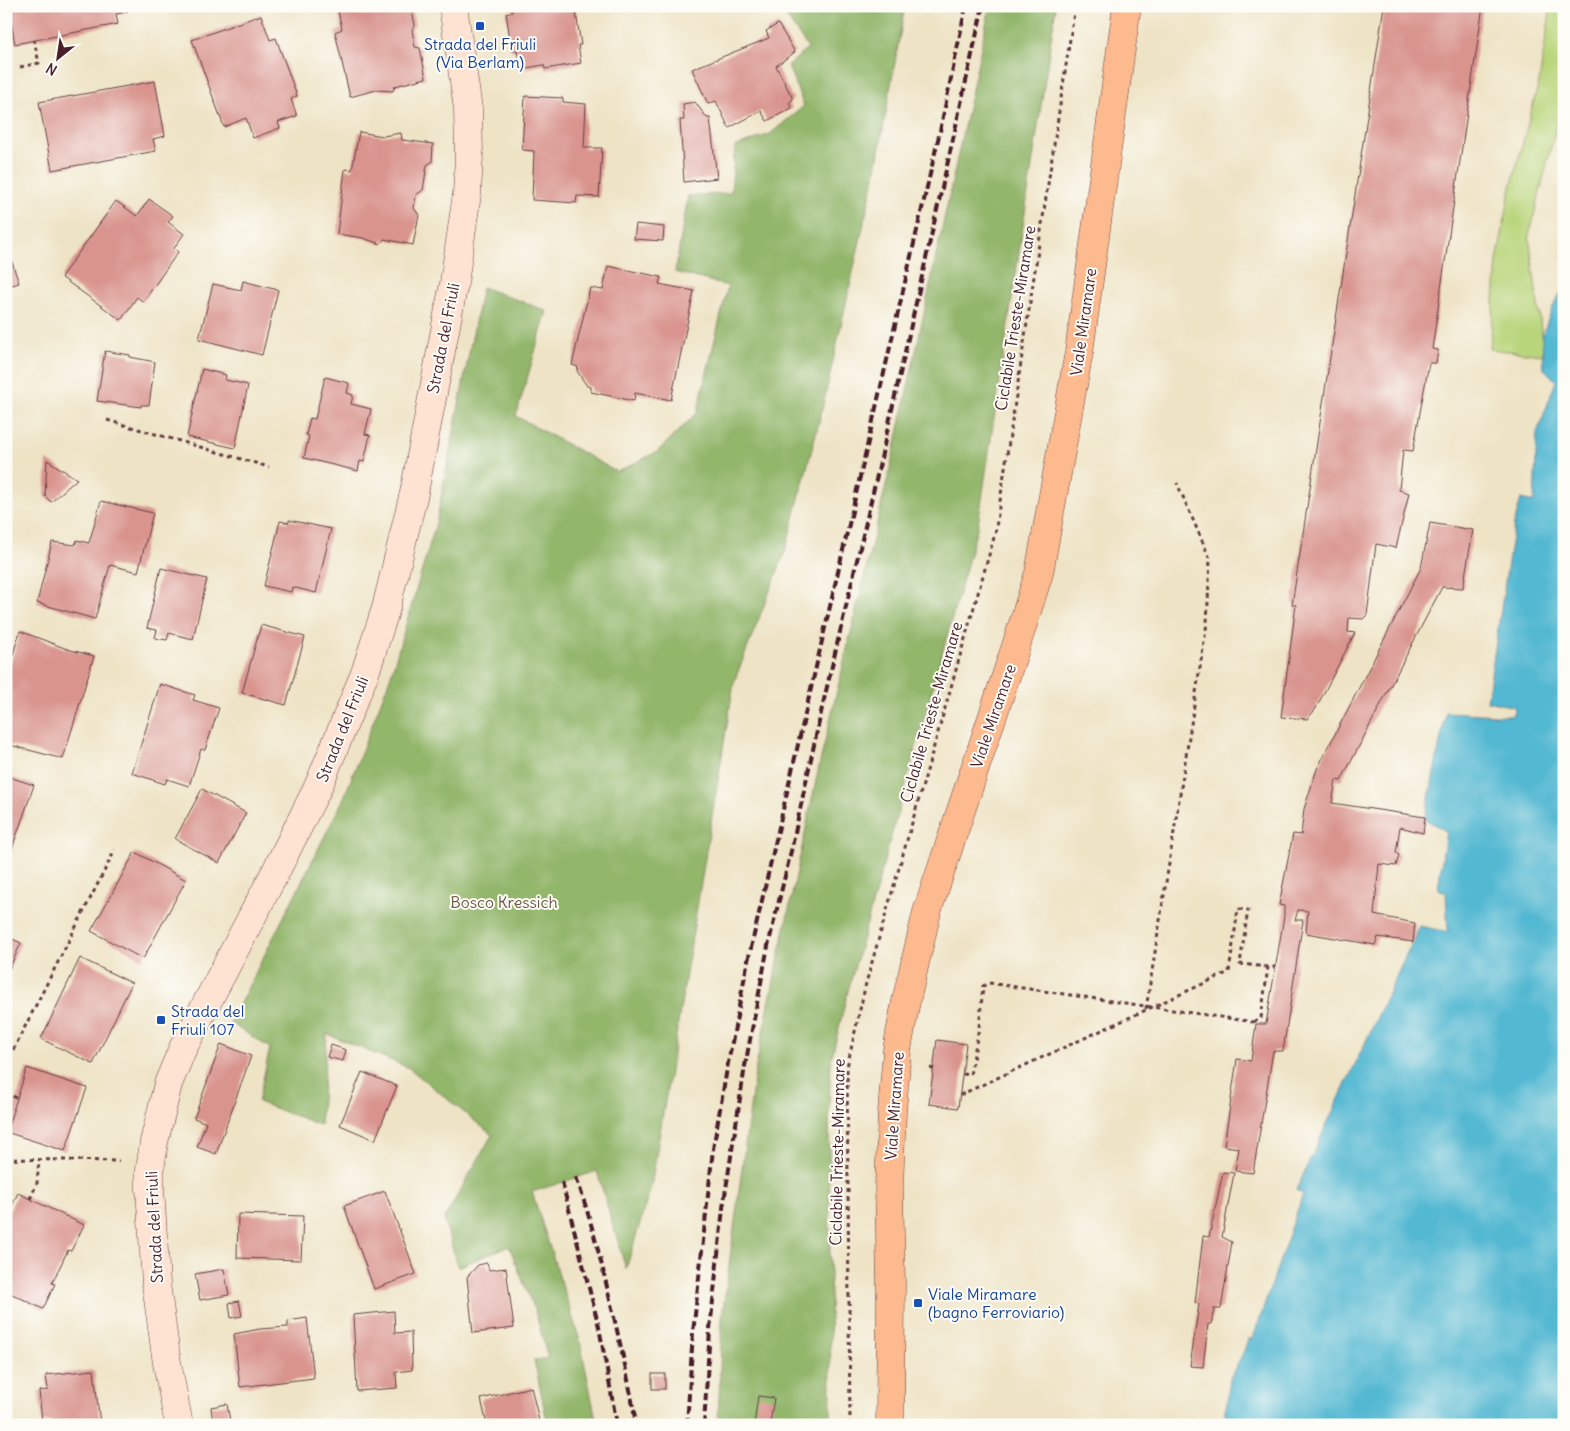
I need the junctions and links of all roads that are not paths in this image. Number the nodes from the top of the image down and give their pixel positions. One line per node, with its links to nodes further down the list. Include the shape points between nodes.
1 (452, 6): 3 (main road, Strada del Friuli, via 468,109 467,194 454,283 418,474 386,608 364,673 318,787 182,1050 168,1084 154,1142 150,1188 156,1284)
2 (1127, 6): 4 (main road, Viale Miramare, via 1080,352 1039,573 927,912 897,1050 889,1186)
3 (179, 1425)
4 (890, 1425)

